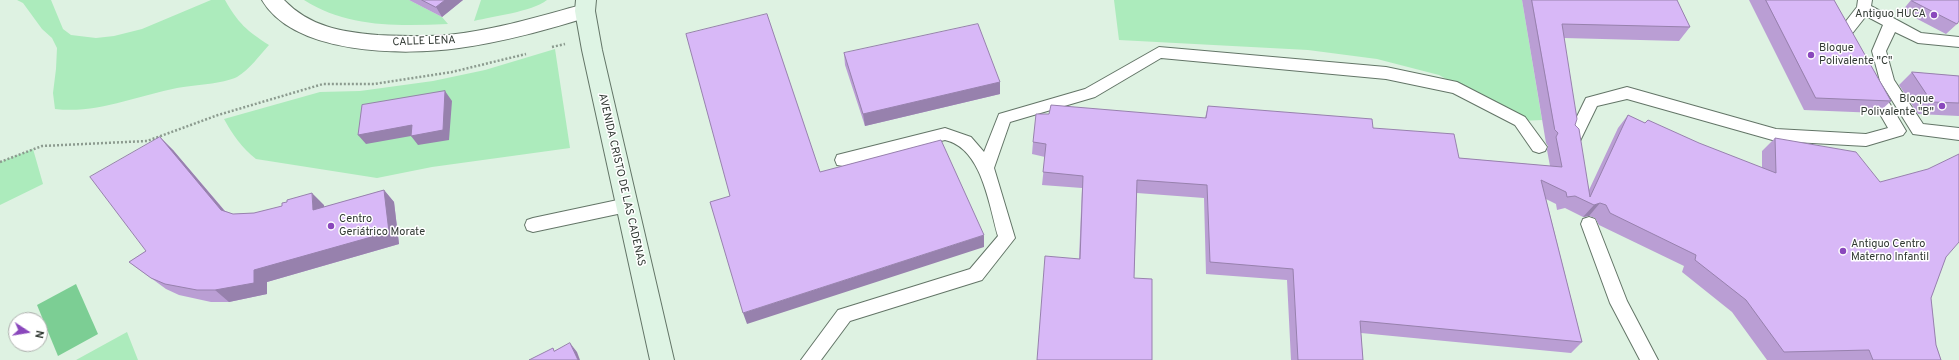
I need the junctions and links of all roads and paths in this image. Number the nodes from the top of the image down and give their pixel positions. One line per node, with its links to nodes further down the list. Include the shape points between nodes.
1 (272, 0): 3 (street, CALLE LENA, via 283,13 302,26 323,35 350,41 402,44 458,41 506,32)
2 (1864, 4): 4 (lane); 9 (lane, via 1843,34)
3 (586, 5): 5 (street, AVENIDA CRISTO DE LAS CADENAS)
4 (1891, 24): 6 (lane, via 1918,38); 11 (lane, via 1879,51 1887,81 1918,130)
5 (589, 38): 7 (path); 17 (street, AVENIDA CRISTO DE LAS CADENAS)
6 (1959, 42)
7 (546, 48)
8 (531, 52): 15 (path, via 452,72 381,83 323,84 218,115 147,141 42,146)
9 (1855, 55)
10 (1866, 76): 12 (lane, via 1898,131 1866,140 1776,135 1627,93 1591,102)
11 (1959, 134)
12 (1575, 137)
13 (1539, 147): 16 (lane, via 1520,121 1457,88 1386,73 1159,52 1090,93 1004,118)
14 (843, 160): 16 (lane, via 945,134 958,136 969,143)
15 (0, 162)
16 (986, 168): 21 (lane, via 1007,238 976,275 844,315)
17 (626, 204): 19 (lane); 20 (street, AVENIDA CRISTO DE LAS CADENAS)
18 (1589, 224): 22 (lane, via 1619,303)
19 (533, 225)
20 (662, 360)
21 (810, 360)
22 (1649, 360)

